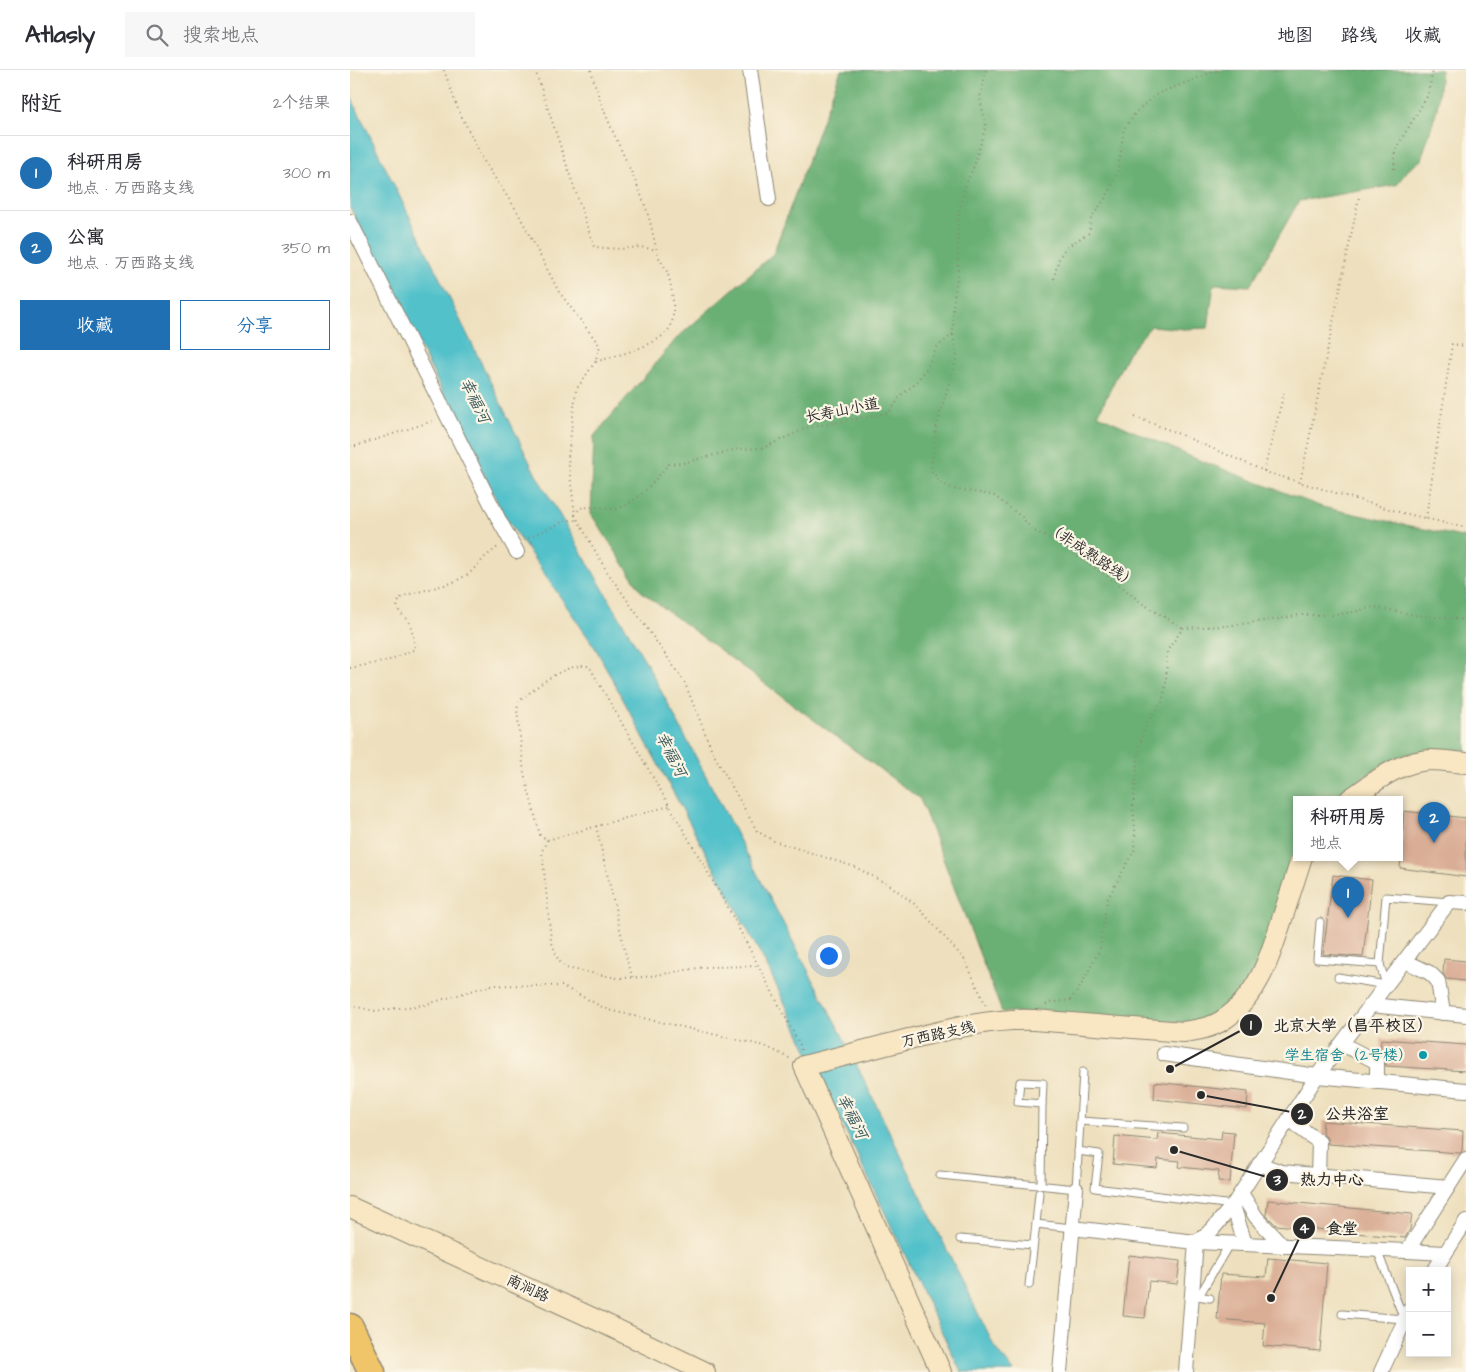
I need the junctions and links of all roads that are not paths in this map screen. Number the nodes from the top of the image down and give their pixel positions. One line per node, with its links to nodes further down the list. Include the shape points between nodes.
1 (750, 70): 2 (street)
2 (770, 199)
3 (350, 221): 4 (street)
4 (513, 545)
5 (1466, 763): 6 (street, via 1431,760 1398,766)
6 (1354, 796)
7 (1301, 861): 63 (street, 万西路支线, via 1267,965 1254,988 1222,1020 1202,1029 1183,1032 1034,1020 993,1022 946,1030 805,1066)
8 (1449, 902): 9 (street); 11 (street); 12 (lane, via 1386,897)
9 (1466, 903)
10 (1320, 922): 12 (lane, via 1317,959)
11 (1405, 960): 14 (street); 16 (street, via 1438,981)
12 (1380, 964): 14 (lane)
13 (1338, 977): 14 (lane)
14 (1386, 985): 15 (street)
15 (1371, 1005): 16 (street); 18 (street)
16 (1443, 1013): 17 (street)
17 (1466, 1015)
18 (1342, 1044): 21 (street); 22 (street, via 1377,1062)
19 (1164, 1054): 21 (street)
20 (1083, 1072): 26 (lane)
21 (1317, 1076): 22 (street); 25 (street)
22 (1377, 1082): 23 (street)
23 (1466, 1090)
24 (1042, 1104): 24 (lane, via 1018,1102 1020,1082 1043,1083); 33 (lane)
25 (1290, 1118): 30 (street); 32 (street, via 1319,1142)
26 (1080, 1121): 27 (lane); 28 (lane)
27 (1183, 1128)
28 (1078, 1151): 35 (lane); 38 (lane, via 1099,1154 1095,1188)
29 (1465, 1163): 34 (street)
30 (1259, 1164): 32 (street, via 1282,1172); 37 (street)
31 (940, 1175): 33 (lane)
32 (1318, 1176): 34 (street)
33 (1041, 1185): 35 (lane)
34 (1448, 1187): 50 (street)
35 (1076, 1189): 42 (street)
36 (1039, 1193): 41 (lane)
37 (1241, 1193): 38 (street); 48 (street, via 1256,1216)
38 (1233, 1205): 44 (street, via 1212,1230); 46 (street)
39 (350, 1207): 62 (street, 南涧路)
40 (1466, 1221): 51 (street)
41 (1036, 1224): 42 (lane); 47 (lane)
42 (1072, 1228): 44 (street); 64 (street)
43 (960, 1240): 47 (lane)
44 (1196, 1242): 45 (street); 54 (street)
45 (1231, 1243): 46 (street); 54 (lane)
46 (1245, 1244): 48 (street)
47 (1034, 1245): 53 (lane)
48 (1283, 1246): 49 (street)
49 (1377, 1250): 50 (street); 56 (lane)
50 (1406, 1251): 51 (street)
51 (1445, 1253): 52 (street)
52 (1436, 1267)
53 (1029, 1284)
54 (1196, 1296): 55 (lane); 65 (street)
55 (1210, 1298)
56 (1406, 1312)
57 (1342, 1314): 58 (lane)
58 (1406, 1314)
59 (1406, 1316): 66 (street)
60 (350, 1327): 61 (highway)
61 (372, 1372)
62 (705, 1372)
63 (941, 1372)
64 (1060, 1372)
65 (1186, 1372)
66 (1381, 1372)

